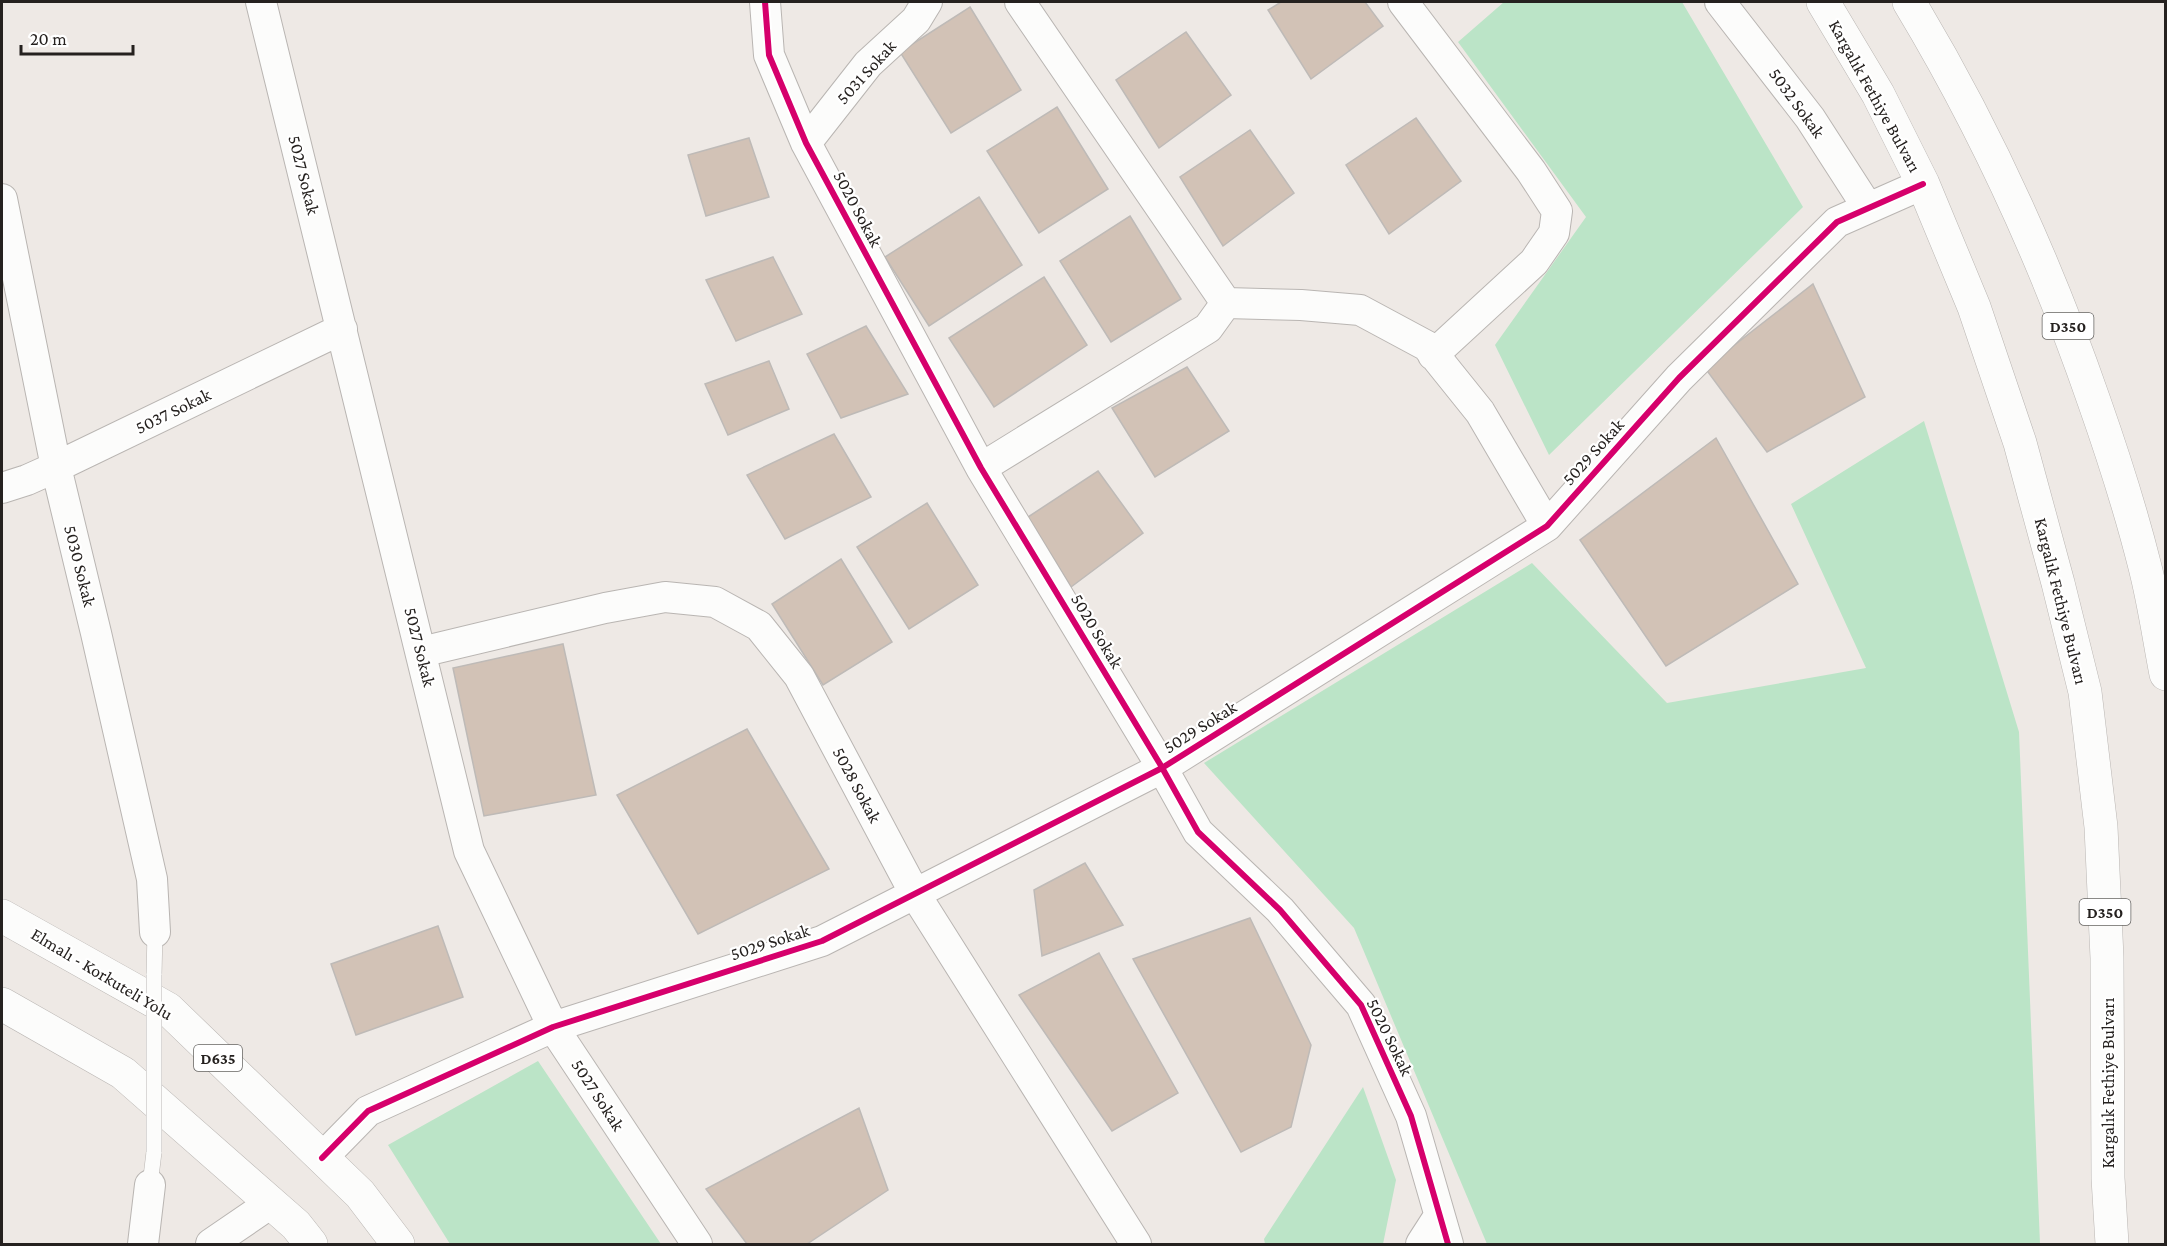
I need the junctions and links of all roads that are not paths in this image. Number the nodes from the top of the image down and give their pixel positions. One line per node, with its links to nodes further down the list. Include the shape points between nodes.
1 (261, 2): 14 (street, 5027 Sokak)
2 (765, 2): 9 (street, 5020 Sokak, via 770,55)
3 (927, 2): 9 (street, 5031 Sokak, via 916,20 868,64)
4 (1020, 2): 13 (street)
5 (1403, 2): 15 (street, via 1531,171 1557,212 1554,234 1534,262)
6 (1720, 2): 12 (street, 5032 Sokak, via 1810,118)
7 (1823, 2): 10 (highway, Kargalık Fethiye Bulvarı / D350, via 1878,94)
8 (1909, 2): 21 (highway, D350, via 1984,135 2071,334 2112,452 2145,567)
9 (806, 143): 17 (street, 5020 Sokak)
10 (1923, 184): 12 (street, 5029 Sokak); 40 (highway, Kargalık Fethiye Bulvarı / D350, via 1974,307 2020,443 2085,692 2101,827 2108,958 2108,1178)
11 (2, 199): 16 (street, 5030 Sokak)
12 (1868, 208): 19 (street, 5029 Sokak, via 1838,222 1679,378)
13 (1226, 303): 15 (street, via 1360,310 1427,346); 17 (street, via 1209,328)
14 (342, 329): 16 (street, 5037 Sokak); 20 (street, 5027 Sokak)
15 (1433, 355): 19 (street, via 1480,412)
16 (56, 467): 18 (street, 5037 Sokak); 25 (street, 5030 Sokak, via 152,879)
17 (981, 468): 22 (street, 5020 Sokak)
18 (2, 488)
19 (1547, 526): 22 (street, 5029 Sokak)
20 (421, 652): 23 (street, 5028 Sokak, via 665,597 715,602 759,626 799,676); 27 (street, 5027 Sokak, via 469,851)
21 (2166, 674)
22 (1162, 768): 23 (street, 5029 Sokak); 31 (street, 5020 Sokak, via 1198,832 1280,910 1361,1005 1411,1116)
23 (915, 894): 27 (street, 5029 Sokak, via 822,941); 37 (street, 5028 Sokak)
24 (2, 916): 28 (highway, Elmalı - Korkuteli Yolu / D635, via 168,1009)
25 (155, 932): 29 (lane, bridge, via 154,1152)
26 (2, 1004): 30 (highway, via 123,1073)
27 (553, 1027): 28 (street, 5029 Sokak, via 368,1111); 36 (street, 5027 Sokak)
28 (322, 1158): 35 (highway, Elmalı - Korkuteli Yolu / D635, via 360,1194)
29 (150, 1185): 32 (street)
30 (271, 1203): 33 (street); 34 (highway)
31 (1439, 1216): 38 (street); 39 (street, 5020 Sokak)
32 (143, 1245)
33 (211, 1245)
34 (311, 1245)
35 (398, 1245)
36 (697, 1245)
37 (1136, 1245)
38 (1421, 1245)
39 (1448, 1245)
40 (2112, 1245)

